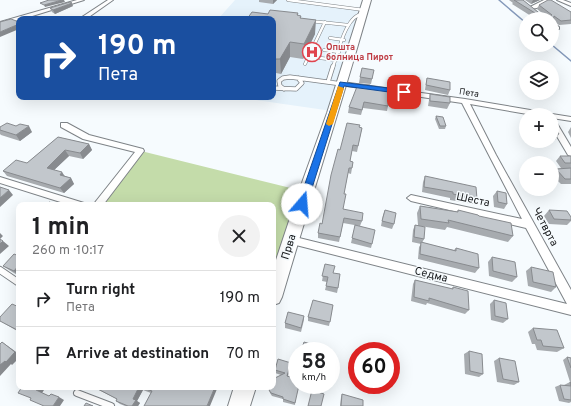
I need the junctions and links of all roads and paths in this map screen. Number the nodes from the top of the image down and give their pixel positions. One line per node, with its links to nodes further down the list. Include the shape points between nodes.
1 (82, 0): 12 (street)
2 (111, 0): 13 (street)
3 (288, 0): 10 (lane)
4 (367, 0): 10 (main road, Прва)
5 (548, 0): 9 (street)
6 (559, 0): 8 (street)
7 (525, 4): 9 (street)
8 (571, 5)
9 (530, 8): 11 (street)
10 (364, 12): 18 (lane, via 355,16); 28 (main road, Прва)
11 (535, 12)
12 (27, 16)
13 (87, 16)
14 (16, 19): 17 (street)
15 (309, 20): 16 (lane)
16 (325, 22): 18 (lane); 25 (lane)
17 (0, 24)
18 (348, 25): 20 (lane)
19 (330, 38): 20 (lane)
20 (344, 40): 22 (lane)
21 (324, 50): 22 (lane)
22 (339, 52): 24 (lane)
23 (320, 58): 24 (lane)
24 (336, 60): 27 (lane)
25 (305, 64)
26 (297, 78): 27 (lane); 30 (lane, via 286,77 281,80 280,86); 30 (lane, via 302,83 300,88)
27 (328, 82): 28 (lane)
28 (342, 84): 31 (street, Пета); 43 (main road, Прва)
29 (276, 88): 30 (lane)
30 (284, 89)
31 (465, 101): 32 (street, Пета); 42 (street, Четврта)
32 (519, 110)
33 (559, 117): 34 (street)
34 (571, 119)
35 (64, 125): 41 (street, via 86,137 140,151)
36 (559, 133): 37 (street)
37 (571, 153)
38 (0, 180): 40 (street)
39 (411, 198): 42 (street, Шеста)
40 (71, 202)
41 (100, 202)
42 (531, 225): 47 (street, Четврта)
43 (291, 240): 46 (main road, Прва); 48 (street, Седма)
44 (0, 270): 45 (lane)
45 (16, 281)
46 (276, 288)
47 (571, 301)
48 (571, 310)
49 (244, 390): 52 (main road)
50 (77, 393): 51 (lane)
51 (111, 406)
52 (239, 406)

